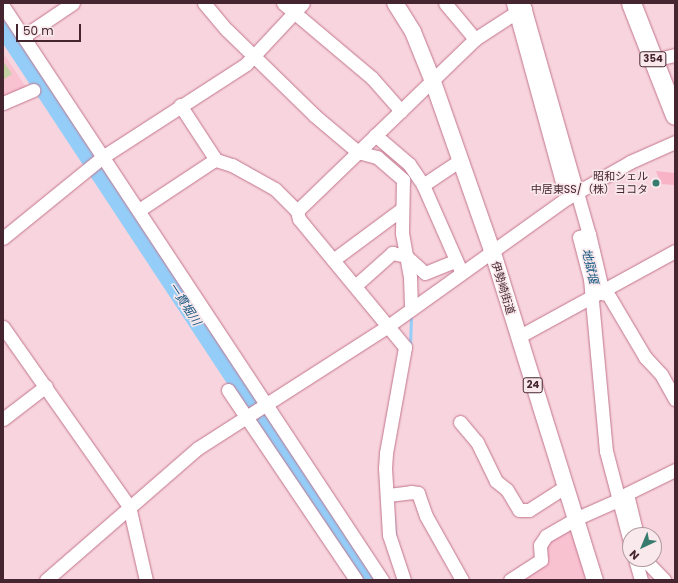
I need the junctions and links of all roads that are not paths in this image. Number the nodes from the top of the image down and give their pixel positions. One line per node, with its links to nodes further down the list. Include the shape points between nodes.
1 (73, 3): 11 (street)
2 (204, 3): 13 (street)
3 (283, 3): 10 (street)
4 (395, 3): 15 (main road, 伊勢崎街道 / 24, via 413,32)
5 (446, 3): 12 (street)
6 (631, 3): 21 (highway, 354)
7 (644, 3): 14 (highway, 354)
8 (3, 6): 11 (street)
9 (519, 7): 12 (street); 29 (street); 30 (street)
10 (298, 8): 13 (street); 20 (street, via 372,78)
11 (24, 36): 25 (street)
12 (475, 40): 15 (street)
13 (252, 56): 19 (street, via 246,64); 24 (street)
14 (671, 56): 16 (highway, 354)
15 (432, 79): 20 (street); 27 (main road, 伊勢崎街道 / 24)
16 (675, 79)
17 (33, 90): 18 (street)
18 (3, 102)
19 (180, 105): 25 (street); 26 (street)
20 (401, 110): 22 (street)
21 (675, 115)
22 (374, 135): 24 (street); 28 (street, via 409,164)
23 (675, 142): 30 (street, via 630,162)
24 (357, 151): 31 (street, via 377,157 398,174 404,187); 33 (street)
25 (103, 157): 32 (street); 34 (street)
26 (213, 159): 32 (street); 33 (street, via 232,165 275,189)
27 (459, 161): 28 (street); 35 (main road, 伊勢崎街道 / 24)
28 (423, 185): 39 (street)
29 (563, 186)
30 (578, 192): 35 (street); 41 (street)
31 (402, 209): 37 (street, via 402,233); 38 (street)
32 (139, 210): 49 (street)
33 (297, 211): 38 (street, via 299,220)
34 (3, 238)
35 (492, 250): 39 (street); 45 (main road, 伊勢崎街道 / 24)
36 (675, 251): 41 (street)
37 (406, 256): 39 (street, via 425,273); 40 (street, via 392,253); 42 (street)
38 (333, 260): 40 (street)
39 (458, 266): 42 (street)
40 (355, 286): 43 (street)
41 (600, 294): 45 (street); 48 (street, via 645,357 661,374); 56 (street, via 606,450)
42 (412, 308): 43 (street)
43 (388, 326): 49 (street, via 310,370); 55 (street, via 405,347 386,453)
44 (3, 327): 46 (street)
45 (518, 337): 54 (main road, 伊勢崎街道 / 24)
46 (46, 386): 51 (street); 57 (street)
47 (228, 390): 50 (street)
48 (675, 400)
49 (264, 404): 50 (street); 66 (street)
50 (246, 416): 57 (street, via 198,448); 65 (street)
51 (3, 419)
52 (460, 422): 54 (street, via 477,442 496,481 507,490 519,510 529,510)
53 (675, 470): 56 (street)
54 (565, 486): 58 (main road, 伊勢崎街道 / 24)
55 (388, 495): 67 (street, via 390,535); 68 (street, via 418,493 426,516)
56 (621, 497): 58 (street); 59 (street); 60 (street)
57 (129, 506): 63 (street); 64 (street)
58 (575, 519): 69 (street, via 541,541 541,560); 70 (main road, 伊勢崎街道 / 24)
59 (627, 527)
60 (634, 527)
61 (637, 567): 71 (street)
62 (652, 567): 72 (street)
63 (46, 580)
64 (146, 580)
65 (356, 580)
66 (382, 580)
67 (404, 580)
68 (462, 580)
69 (510, 580)
70 (595, 580)
71 (641, 580)
72 (664, 580)

